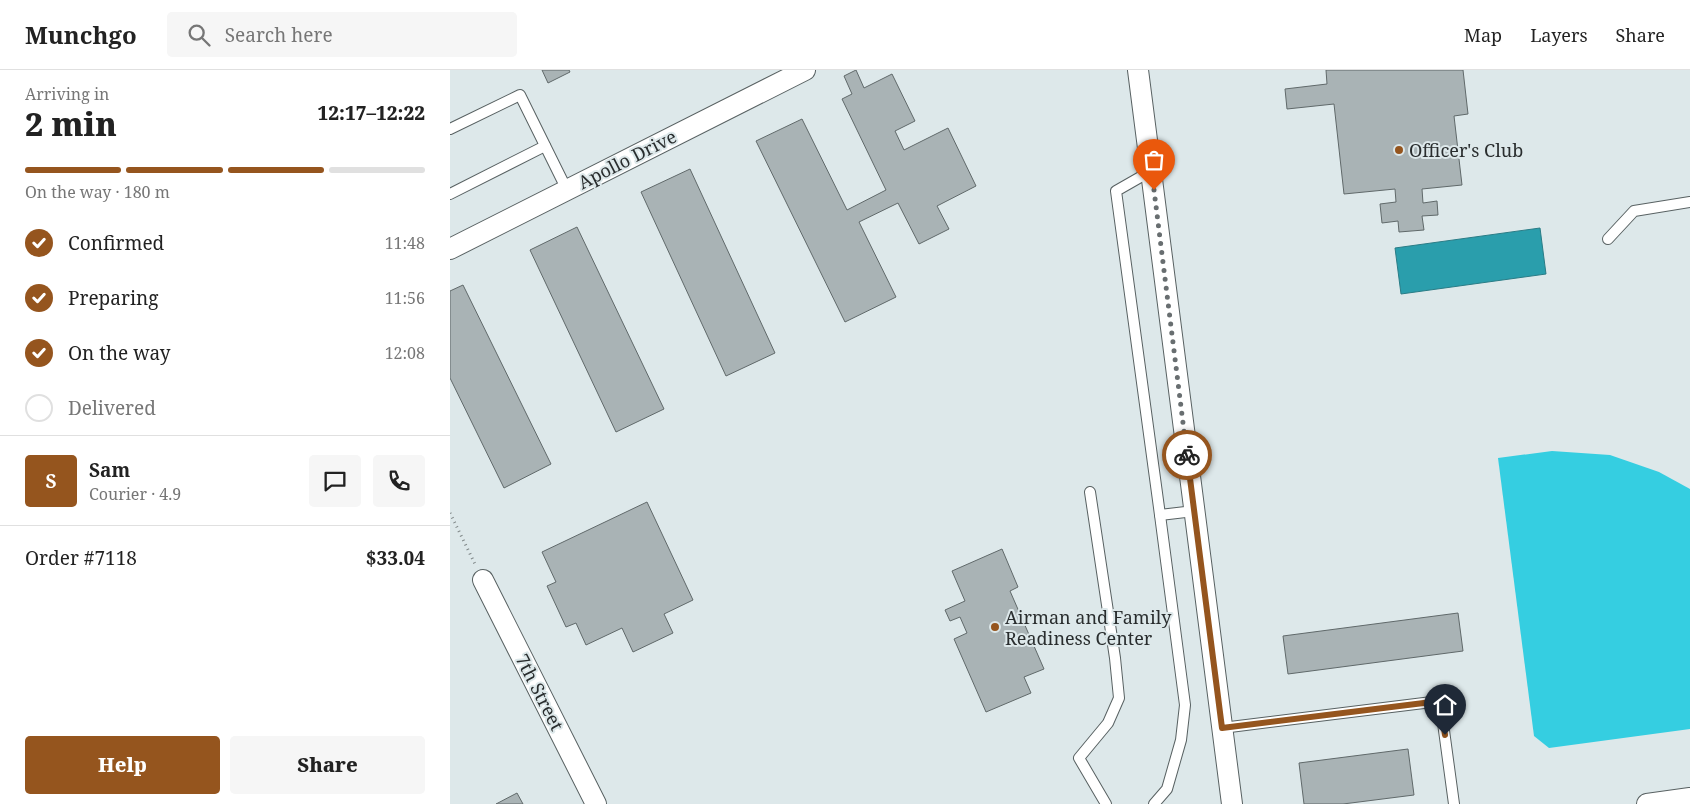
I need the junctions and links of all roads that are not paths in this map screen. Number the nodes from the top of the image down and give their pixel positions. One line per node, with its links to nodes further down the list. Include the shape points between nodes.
1 (805, 70): 6 (street, Apollo Drive)
2 (1138, 70): 5 (street)
3 (450, 129): 4 (lane, via 520,95)
4 (546, 146): 6 (lane); 7 (lane)
5 (1151, 171): 12 (street); 13 (lane, via 1116,191)
6 (567, 190): 10 (street, Apollo Drive)
7 (450, 194)
8 (1690, 202): 9 (lane, via 1634,211)
9 (1608, 239)
10 (450, 249)
11 (1090, 492): 18 (lane, via 1119,698 1108,723 1079,758)
12 (1194, 510): 13 (lane); 15 (street)
13 (1160, 516): 19 (lane, via 1185,704 1181,740 1167,789)
14 (483, 580): 17 (street, 7th Street)
15 (1222, 728): 20 (street); 21 (lane, via 1440,701)
16 (1690, 798): 22 (street)
17 (596, 804)
18 (1106, 804)
19 (1154, 804)
20 (1232, 804)
21 (1454, 804)
22 (1647, 804)

